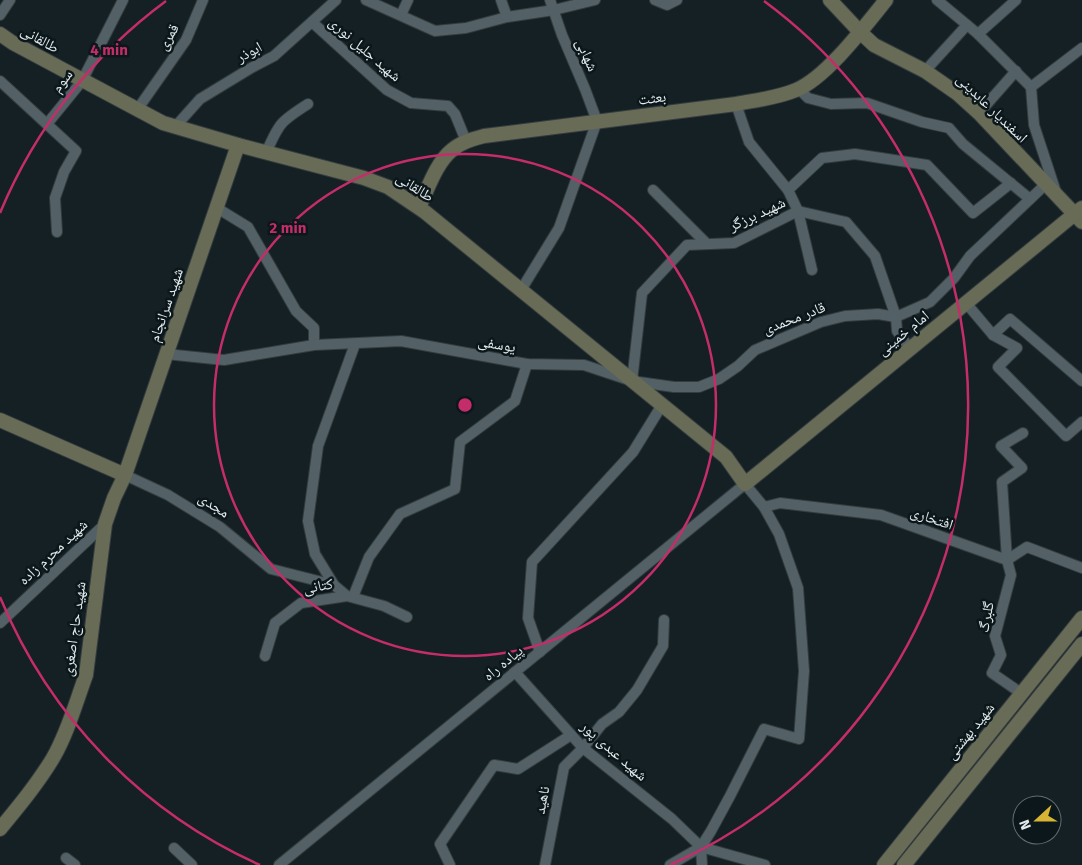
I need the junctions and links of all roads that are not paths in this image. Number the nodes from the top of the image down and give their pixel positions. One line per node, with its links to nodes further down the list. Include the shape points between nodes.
1 (10, 0): 17 (street)
2 (124, 0): 29 (street, سوم)
3 (203, 0): 34 (street, قمری, via 186,40)
4 (336, 0): 20 (street, ابوذر)
5 (366, 0): 18 (street)
6 (408, 0): 18 (street)
7 (501, 0): 19 (street)
8 (550, 0): 16 (street, شهابی)
9 (595, 0): 16 (street)
10 (655, 0): 11 (street, via 666,5)
11 (677, 0)
12 (830, 0): 22 (street, اسفندیار عابدینی)
13 (886, 0): 22 (street, بعثت)
14 (937, 0): 21 (street)
15 (1016, 0): 24 (street)
16 (554, 10): 19 (street); 36 (street, شهابی)
17 (0, 14)
18 (401, 15): 19 (street, via 435,31 466,28)
19 (507, 18)
20 (312, 22): 38 (street, ابوذر, via 274,56 200,99); 39 (street, شهید جلیل نوری, via 387,90 412,103 448,106 455,114)
21 (967, 25): 24 (street); 26 (street)
22 (860, 32): 26 (street, اسفندیار عابدینی, via 874,44); 31 (street, بعثت, via 818,77)
23 (0, 34): 29 (street, طالقانی)
24 (978, 34): 27 (street)
25 (1082, 48): 30 (street)
26 (925, 71): 35 (street, اسفندیار عابدینی)
27 (1016, 71): 30 (street); 35 (street)
28 (0, 81): 37 (street)
29 (82, 81): 34 (street, طالقانی); 37 (street, سوم)
30 (1031, 87): 46 (street, via 1034,125)
31 (798, 89): 33 (street, بعثت, via 778,97); 42 (street, via 808,98 831,104 867,103 948,128)
32 (308, 104): 41 (street, via 283,120)
33 (736, 104): 36 (street, بعثت); 45 (street, via 749,142)
34 (136, 110): 38 (street, طالقانی)
35 (979, 113): 43 (street, اسفندیار عابدینی)
36 (597, 121): 39 (street, بعثت); 55 (street, via 559,228)
37 (47, 124): 52 (street, via 76,151 55,198)
38 (175, 127): 40 (street, طالقانی)
39 (466, 141): 49 (street, بعثت, via 451,150 440,164)
40 (238, 146): 41 (street, طالقانی); 48 (street, شهید سرانجام)
41 (266, 153): 49 (street, طالقانی, via 364,178 388,187)
42 (1011, 183): 45 (street, via 973,213 926,165 855,154 822,158); 47 (street)
43 (1046, 184): 46 (street, اسفندیار عابدینی); 47 (street)
44 (653, 190): 53 (street)
45 (788, 190): 50 (street)
46 (1058, 196): 51 (street, اسفندیار عابدینی)
47 (1030, 199): 57 (street, via 970,256 930,302)
48 (217, 208): 60 (street, via 248,227 296,311 314,328); 62 (street, شهید سرانجام)
49 (422, 209): 55 (street, طالقانی)
50 (798, 211): 53 (street, شهید برزگر, via 734,243); 54 (street); 57 (street, شهید برزگر, via 846,222 875,256)
51 (1080, 215): 56 (street, امام خمینی)
52 (57, 232)
53 (707, 244): 64 (street, شهید برزگر, via 687,245 642,293)
54 (812, 270)
55 (521, 290): 64 (street, طالقانی)
56 (966, 303): 58 (street); 61 (street, امام خمینی)
57 (896, 318): 61 (street, شهید برزگر, via 897,331); 64 (street, قادر محمدی, via 870,314 821,322 755,350 719,379 699,387)
58 (993, 335): 65 (street, via 1010,319); 68 (street, via 1018,348 998,367 1066,436)
59 (355, 344): 60 (street, یوسفی); 63 (street, یوسفی, via 401,341); 76 (street, via 318,446 308,521 315,554)
60 (314, 345): 62 (street, یوسفی, via 224,360)
61 (910, 349): 71 (street, امام خمینی)
62 (166, 354): 70 (street, شهید سرانجام)
63 (527, 364): 64 (street, یوسفی, via 584,365); 77 (street, via 515,401 460,442 454,489 400,514 369,556)
64 (632, 381): 66 (street, طالقانی)
65 (1082, 381)
66 (662, 405): 71 (street, طالقانی, via 726,457); 83 (street, via 633,452 532,562 528,618)
67 (0, 420): 70 (street, مجدی)
68 (1082, 422)
69 (1023, 433): 74 (street, via 1001,446 1022,468 1002,482)
70 (125, 475): 73 (street, شهید حاج اصغری); 76 (street, مجدی, via 168,495 220,527 271,569)
71 (745, 484): 72 (street); 83 (street, پیاده راه)
72 (764, 507): 74 (street, افتخاری, via 780,503 881,516); 90 (street, via 779,534 798,588 804,671 799,739 764,729)
73 (105, 524): 81 (street, شهید محرم زاده); 89 (street, شهید حاج اصغری, via 86,674 80,692 54,757)
74 (1007, 560): 75 (street, via 1027,547); 86 (street, گلبرگ, via 1011,575 995,636 1001,655 992,673)
75 (1082, 568)
76 (334, 585): 77 (street, مجدی)
77 (350, 597): 78 (street, مجدی, via 384,606); 84 (street, کتانی, via 301,603 275,623)
78 (407, 617)
79 (1082, 618): 86 (street, شهید بهشتی)
80 (664, 620): 88 (street, ناهید, via 663,646 637,690)
81 (0, 623)
82 (1082, 644): 103 (street)
83 (540, 652): 85 (street, پیاده راه)
84 (266, 656)
85 (515, 672): 87 (street, شهید عبدی پور); 95 (street, پیاده راه)
86 (1021, 693): 102 (street, شهید بهشتی)
87 (571, 735): 88 (street, شهید عبدی پور); 96 (street, via 518,768 494,765 440,844)
88 (583, 748): 90 (street, شهید عبدی پور, via 672,819); 97 (street, ناهید, via 564,767)
89 (0, 829)
90 (701, 847): 99 (street); 100 (street); 101 (street)
91 (174, 848): 94 (street)
92 (66, 858): 93 (street)
93 (75, 865)
94 (192, 865)
95 (279, 865)
96 (450, 865)
97 (545, 865): 98 (street)
98 (554, 865)
99 (670, 865)
100 (702, 865)
101 (765, 865)
102 (884, 865)
103 (904, 865)

